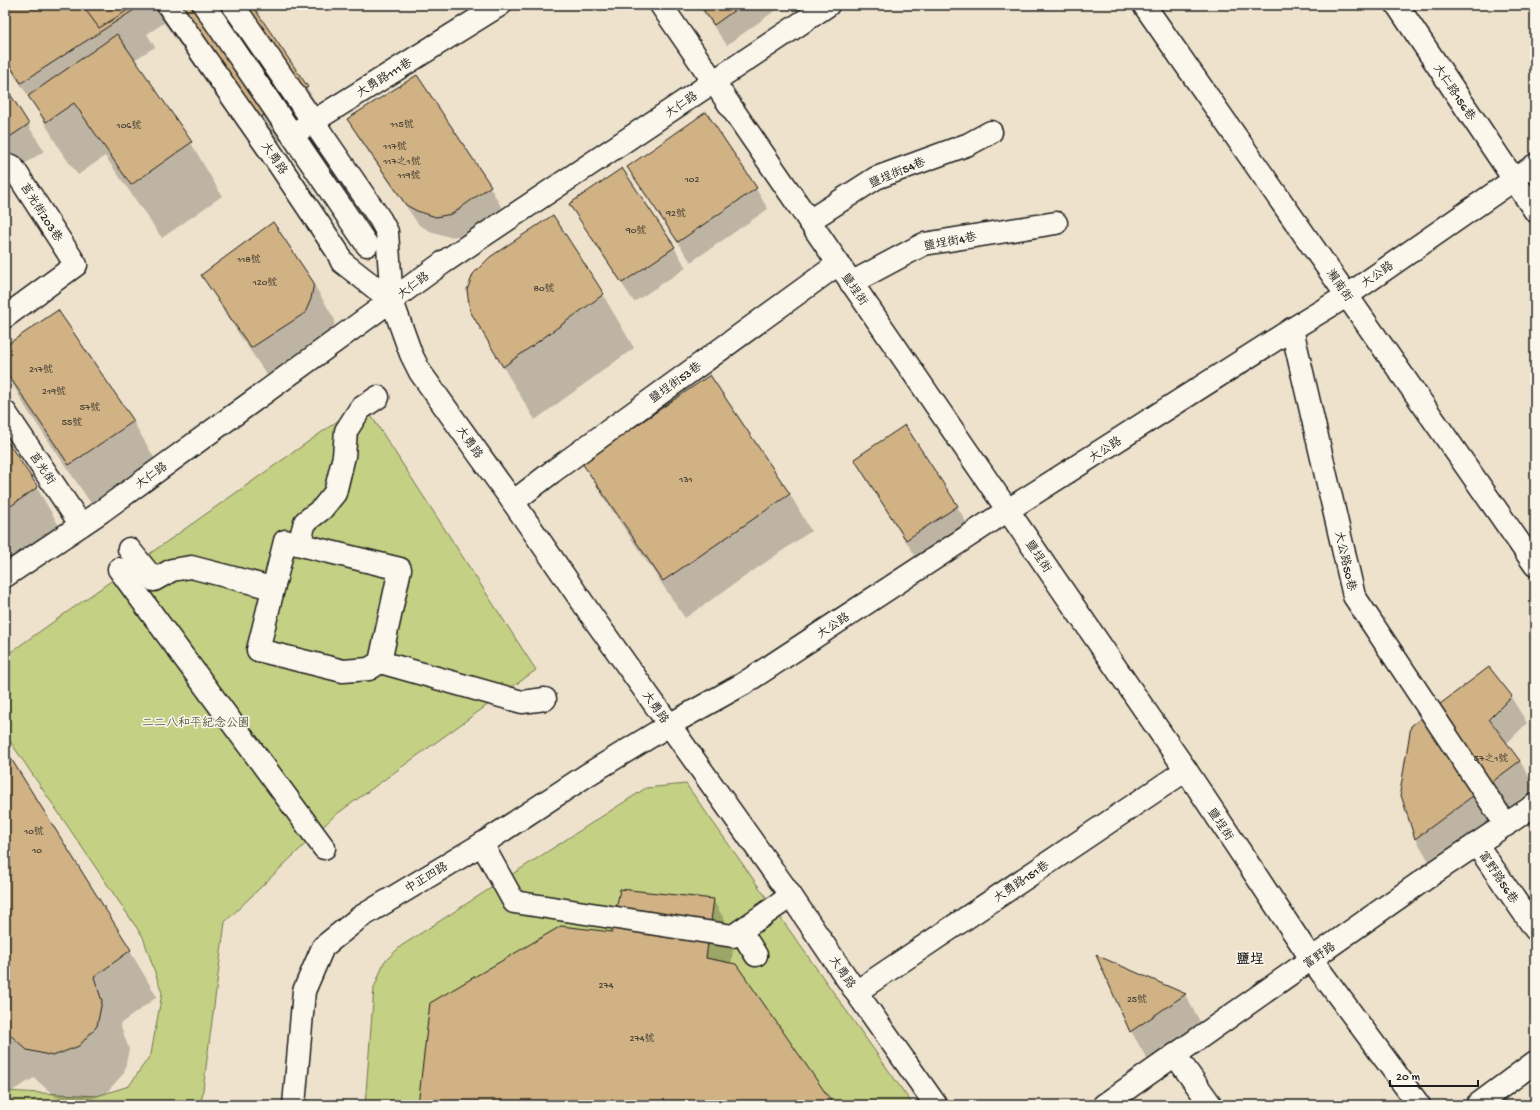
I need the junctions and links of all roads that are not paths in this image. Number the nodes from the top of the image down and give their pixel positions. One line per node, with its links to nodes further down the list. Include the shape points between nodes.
1 (168, 5): 13 (street, 大勇路)
2 (204, 5): 12 (street)
3 (233, 5): 10 (street, 大勇路)
4 (500, 5): 10 (street, 大勇路111巷)
5 (661, 5): 9 (street, 鹽埕街)
6 (828, 5): 9 (street, 大仁路)
7 (1144, 5): 23 (street, 瀨南街)
8 (1397, 5): 16 (street, 大仁路156巷)
9 (713, 82): 18 (street, 鹽埕街); 24 (street, 大仁路, via 444,262)
10 (313, 121): 12 (street, 大勇路111巷); 24 (street, 大勇路, via 387,232)
11 (991, 132): 18 (street, 鹽埕街54巷, via 969,144 876,178)
12 (292, 135): 13 (street, 大勇路111巷); 20 (street)
13 (268, 148): 24 (street, 大勇路, via 342,262)
14 (1535, 165): 16 (street, 大公路)
15 (5, 170): 25 (street, 莒光街203巷, via 12,166 76,265)
16 (1513, 179): 17 (street, 大仁路156巷); 23 (street, 大公路)
17 (1535, 211)
18 (809, 221): 21 (street, 鹽埕街)
19 (1056, 223): 22 (street, 鹽埕街4巷, via 924,244)
20 (367, 245)
21 (838, 264): 22 (street, 鹽埕街); 29 (street, 鹽埕街53巷)
22 (851, 282): 30 (street, 鹽埕街)
23 (1348, 295): 26 (street, 大公路); 34 (street, 瀨南街)
24 (392, 301): 29 (street, 大勇路, via 420,372); 31 (street, 大仁路)
25 (5, 317)
26 (1292, 329): 30 (street, 大公路); 43 (street, 大公路50巷, via 1354,596)
27 (378, 397): 32 (street, via 360,410 346,431 344,456 335,493 322,509 305,522)
28 (5, 412): 31 (street, 莒光街)
29 (513, 502): 40 (street, 大勇路)
30 (1008, 510): 40 (street, 大公路, via 743,684); 41 (street, 鹽埕街)
31 (81, 524): 36 (street, 大仁路)
32 (299, 544): 37 (street, via 285,541); 38 (street, via 400,569)
33 (129, 549): 37 (street, via 154,580 172,570 191,567)
34 (1535, 565)
35 (119, 569): 46 (street)
36 (5, 576)
37 (272, 588): 38 (street, via 258,650 343,671 369,669)
38 (380, 662): 39 (street, via 522,702)
39 (545, 699)
40 (669, 725): 44 (street, 中正四路); 47 (street, 大勇路)
41 (1186, 770): 51 (street, 鹽埕街); 52 (street, 大勇路151巷)
42 (1535, 805): 43 (street, 富野路)
43 (1506, 825): 45 (street, 富野路)
44 (482, 844): 49 (street, via 514,902 732,936); 55 (street, 中正四路, via 359,918 323,947 304,991)
45 (1477, 845): 48 (street, 富野路56巷); 51 (street, 富野路)
46 (324, 848)
47 (791, 896): 49 (street); 52 (street, 大勇路)
48 (1535, 930)
49 (741, 931): 50 (street)
50 (756, 955)
51 (1312, 960): 53 (street, 富野路); 59 (street, 鹽埕街)
52 (856, 992): 56 (street, 大勇路)
53 (1175, 1055): 57 (street, 富野路); 58 (street)
54 (1535, 1062): 60 (street)
55 (294, 1105)
56 (936, 1105)
57 (1104, 1105)
58 (1211, 1105)
59 (1419, 1105)
60 (1477, 1105)

